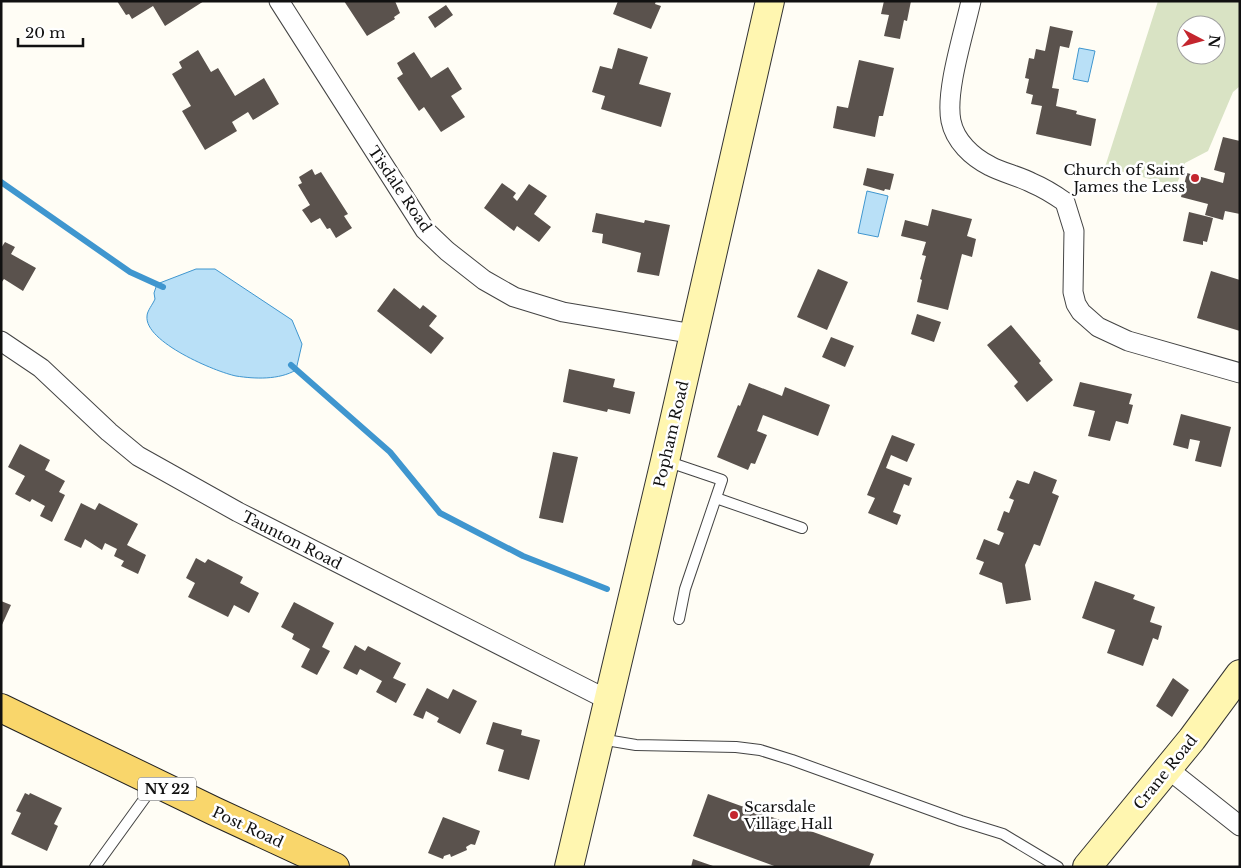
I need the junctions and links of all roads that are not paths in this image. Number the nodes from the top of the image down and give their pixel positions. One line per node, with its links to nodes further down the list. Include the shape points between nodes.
1 (279, 1): 4 (street, Tisdale Road, via 425,230 447,251 484,280 514,297 563,312)
2 (770, 1): 4 (main road, Popham Road)
3 (971, 1): 6 (street, via 954,76 951,122 959,139 974,156 990,166 1032,182 1066,202 1074,231 1073,292 1081,312 1098,327 1128,341)
4 (694, 334): 7 (main road, Popham Road)
5 (1, 341): 12 (street, Taunton Road, via 41,368 109,432 146,461 238,512)
6 (1240, 374)
7 (665, 461): 8 (lane, via 722,480); 12 (main road, Popham Road)
8 (716, 498): 9 (lane); 10 (lane, via 685,589)
9 (802, 528)
10 (679, 619)
11 (1240, 674): 15 (main road, Crane Road)
12 (608, 700): 14 (main road, Popham Road)
13 (1, 708): 16 (main road, Post Road / NY 22)
14 (599, 739): 20 (main road, Popham Road); 21 (lane, via 636,745 760,750 1003,834)
15 (1168, 769): 17 (street); 22 (main road, Crane Road)
16 (156, 783): 18 (lane); 19 (main road, Post Road / NY 22)
17 (1240, 826)
18 (96, 867)
19 (335, 867)
20 (569, 867)
21 (1058, 867)
22 (1087, 867)

